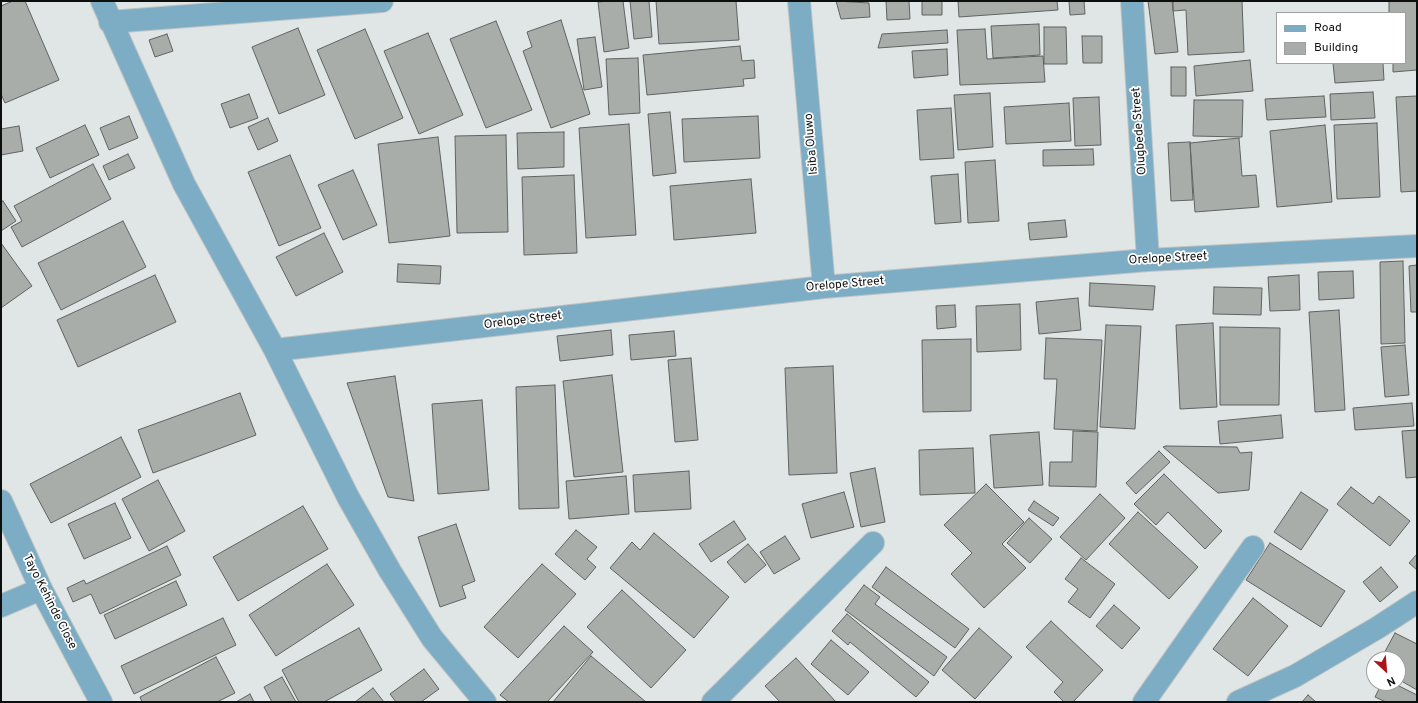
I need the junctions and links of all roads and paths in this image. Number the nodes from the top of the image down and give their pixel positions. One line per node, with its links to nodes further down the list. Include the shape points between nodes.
1 (102, 1): 5 (street)
2 (382, 1): 5 (street)
3 (800, 1): 8 (street, Isiba Oluwo)
4 (1132, 1): 7 (street, Olugbede Street)
5 (110, 22): 9 (street, via 184,184)
6 (1417, 246): 7 (street, Orelope Street)
7 (1148, 260): 8 (street, Orelope Street)
8 (824, 287): 9 (street, Orelope Street)
9 (275, 350): 17 (street, via 348,497 390,571 432,638)
10 (1, 501): 13 (street, Tayo Kehinde Close)
11 (873, 543): 18 (street)
12 (1253, 548): 19 (street)
13 (41, 589): 15 (street); 16 (street, Tayo Kehinde Close)
14 (1417, 602): 20 (street, via 1295,676)
15 (1, 606)
16 (101, 702)
17 (486, 702)
18 (713, 702)
19 (1144, 702)
20 (1238, 702)

